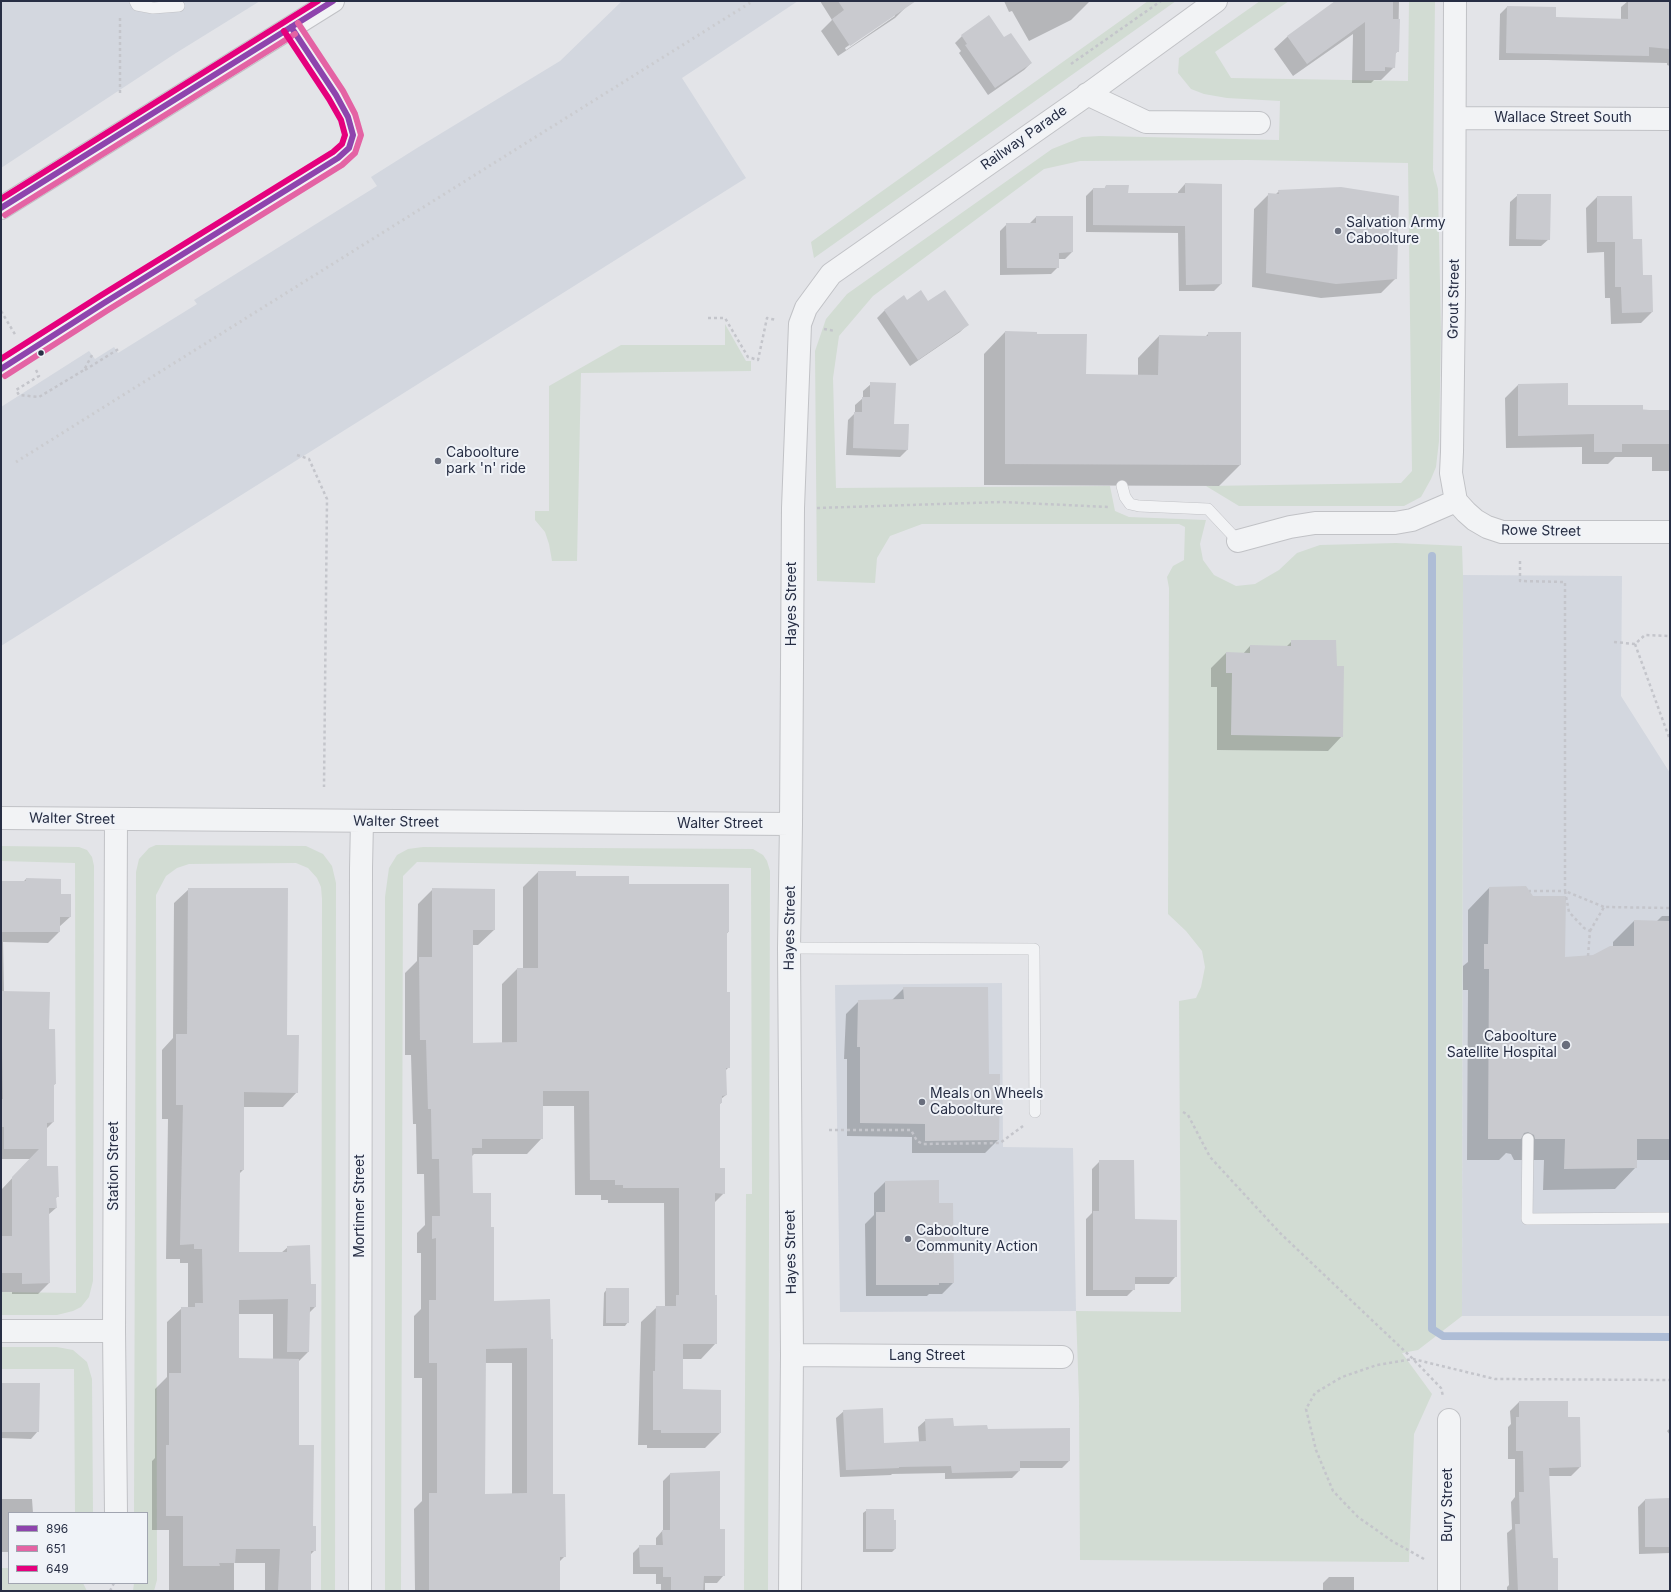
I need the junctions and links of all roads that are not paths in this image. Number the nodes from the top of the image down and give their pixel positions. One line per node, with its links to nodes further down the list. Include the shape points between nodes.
1 (135, 1): 5 (lane, via 137,5 154,8)
2 (333, 1): 6 (street)
3 (1216, 1): 7 (street, Railway Parade)
4 (1456, 1): 8 (street, Grout Street)
5 (178, 6)
6 (291, 27): 11 (street); 13 (lane, via 336,95 352,126 352,141 346,152)
7 (1087, 94): 10 (street, via 1146,122); 12 (street, Railway Parade)
8 (1455, 118): 9 (street, Wallace Street South); 15 (street, Grout Street, via 1451,473)
9 (1670, 119)
10 (1259, 123)
11 (1, 208)
12 (831, 274): 21 (street, Hayes Street, via 806,308 800,324 793,508)
13 (1, 369)
14 (1122, 486): 17 (lane, via 1130,504 1208,509)
15 (1456, 501): 16 (street, Rowe Street, via 1475,520 1502,532); 17 (street, via 1412,520 1395,523 1315,524 1290,527)
16 (1670, 532)
17 (1238, 541)
18 (1, 818): 19 (street, Walter Street)
19 (116, 820): 20 (street, Walter Street); 27 (street, Station Street)
20 (362, 821): 21 (street, Walter Street); 32 (street, Mortimer Street)
21 (791, 824): 22 (street, Hayes Street)
22 (789, 948): 23 (lane, via 1034,948); 28 (street, Hayes Street)
23 (1035, 1112)
24 (1528, 1139): 25 (lane, via 1527,1219)
25 (1670, 1218)
26 (1, 1331): 27 (street)
27 (114, 1331): 31 (street, Station Street)
28 (792, 1355): 29 (street, Lang Street); 33 (street, Hayes Street)
29 (1062, 1357)
30 (1449, 1420): 34 (street, Bury Street)
31 (116, 1512)
32 (360, 1591)
33 (790, 1591)
34 (1448, 1591)

